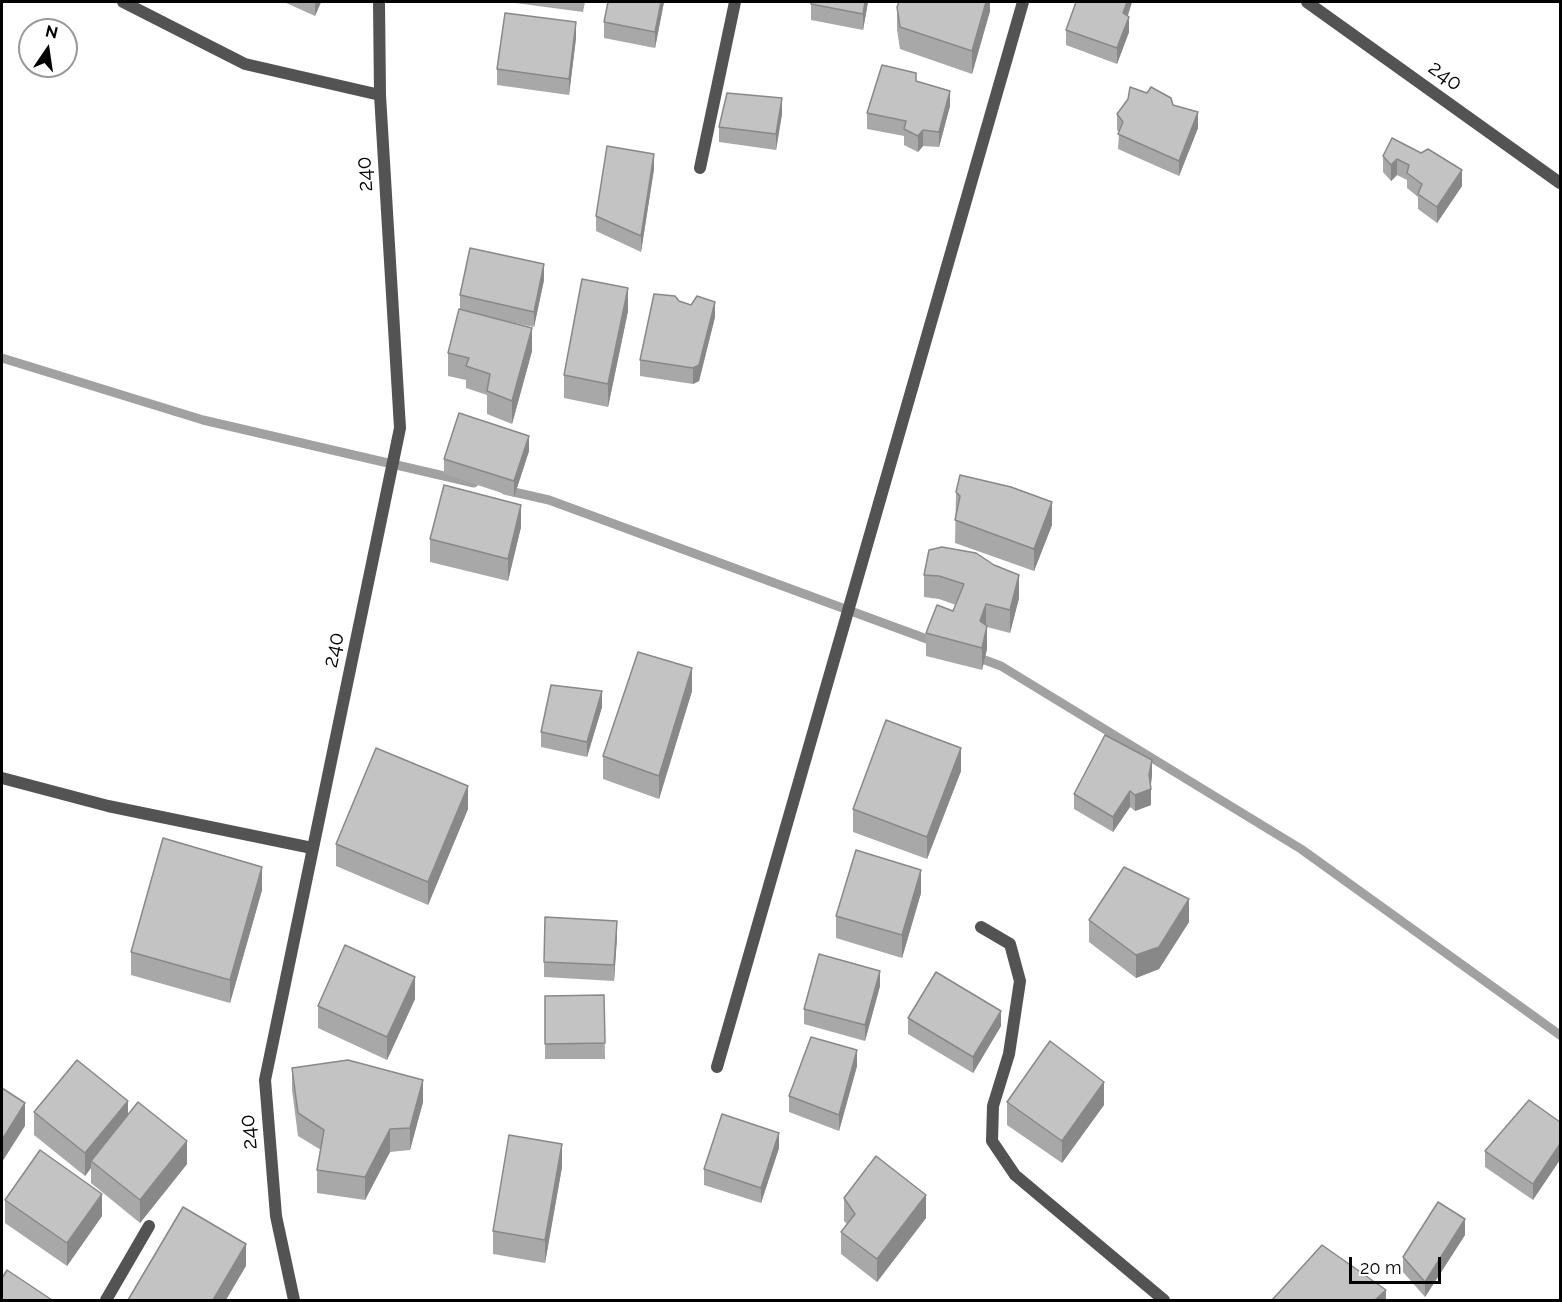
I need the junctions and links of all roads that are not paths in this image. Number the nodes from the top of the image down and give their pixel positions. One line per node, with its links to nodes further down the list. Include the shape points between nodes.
1 (123, 2): 6 (street, via 245,64)
2 (379, 2): 6 (street, 240)
3 (735, 2): 7 (street)
4 (1023, 2): 12 (street)
5 (1307, 2): 8 (street, 240)
6 (380, 95): 10 (street, 240, via 400,428)
7 (700, 168)
8 (1560, 183)
9 (2, 778): 10 (street, via 108,806)
10 (312, 848): 15 (street, 240, via 265,1080 276,1216)
11 (981, 927): 16 (street, via 1010,944 1020,981 1009,1054 993,1106 992,1141 1015,1175)
12 (717, 1067)
13 (149, 1226): 14 (street)
14 (106, 1300)
15 (294, 1300)
16 (1164, 1300)

